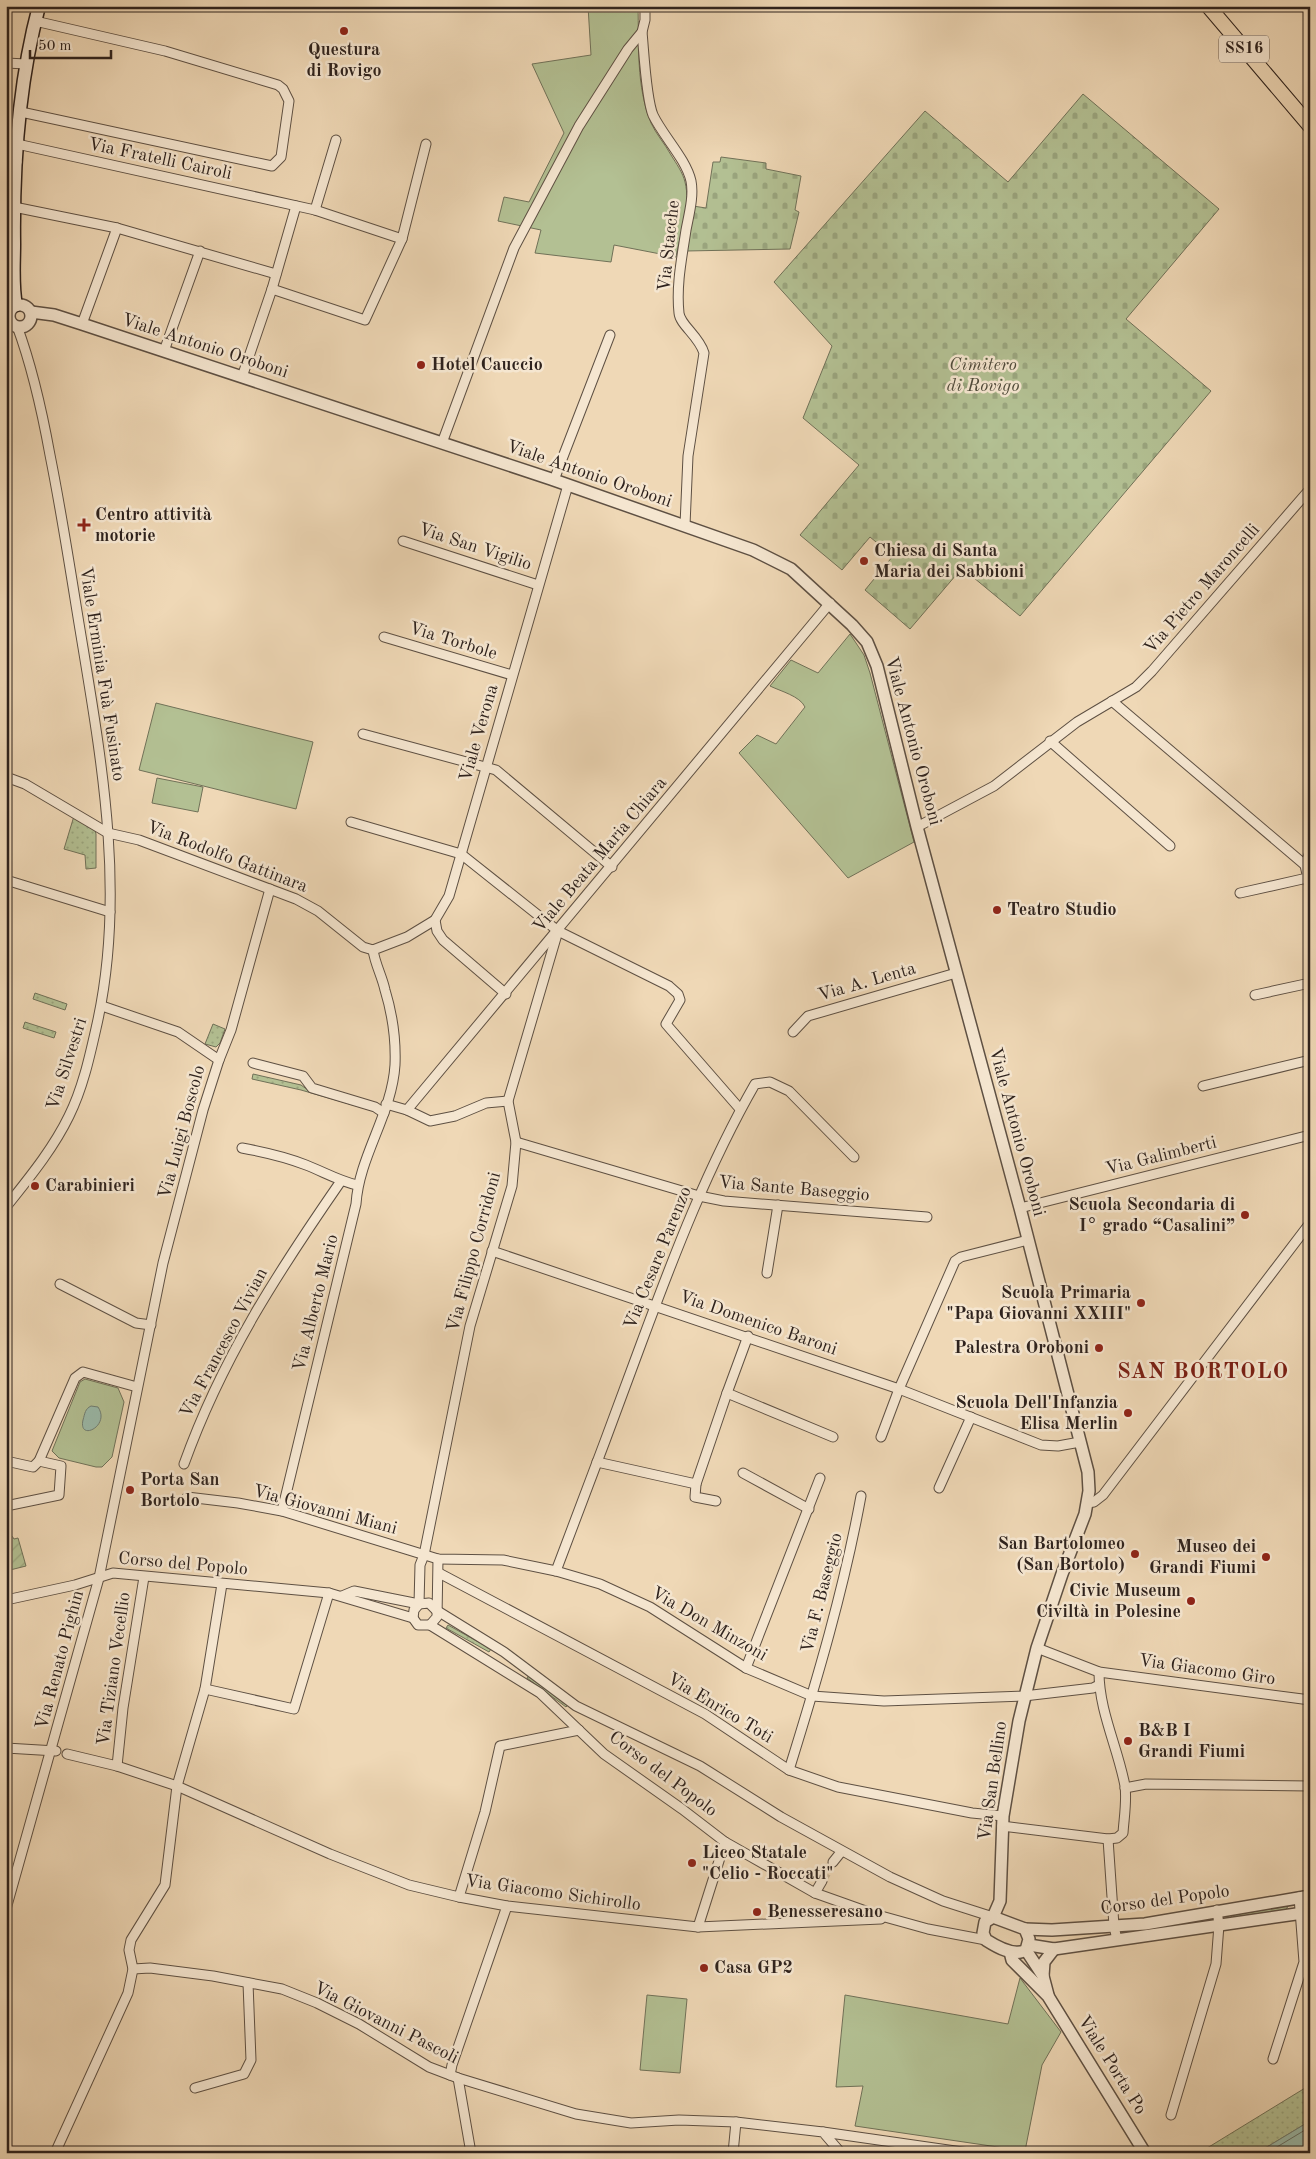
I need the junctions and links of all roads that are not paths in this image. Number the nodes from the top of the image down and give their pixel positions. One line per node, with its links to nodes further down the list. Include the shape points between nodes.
1 (39, 6): 4 (main road)
2 (645, 6): 5 (street, Via Stacche)
3 (1208, 6): 9 (main road, SS16)
4 (35, 21): 7 (main road); 8 (street, via 165,51 278,85 288,101 281,157 272,166)
5 (642, 32): 29 (street, via 579,126 514,248); 33 (street, Via Stacche, via 652,112 691,182 691,205 679,275 679,316 702,344 704,354 688,456)
6 (6, 63): 7 (street)
7 (26, 64): 8 (main road)
8 (21, 112): 11 (main road)
9 (1310, 126)
10 (336, 140): 16 (street)
11 (17, 144): 13 (main road); 15 (street, Via Fratelli Cairoli)
12 (426, 144): 18 (street)
13 (11, 162): 14 (main road)
14 (14, 206): 17 (street); 22 (main road)
15 (296, 206): 16 (street, Via Fratelli Cairoli); 20 (street)
16 (315, 210): 18 (street, Via Fratelli Cairoli)
17 (117, 228): 19 (street); 25 (street)
18 (402, 240): 21 (street, via 366,320)
19 (200, 251): 20 (street); 27 (street)
20 (276, 274): 21 (street)
21 (272, 289): 28 (street)
22 (16, 305): 23 (street, via 25,306); 24 (street, via 9,313)
23 (31, 312): 24 (street, via 27,324); 25 (street, Viale Antonio Oroboni)
24 (11, 324): 46 (street, Viale Erminia Fuà Fusinato, via 36,384 62,516 90,691)
25 (82, 324): 27 (street, Viale Antonio Oroboni)
26 (610, 335): 30 (street)
27 (164, 351): 28 (street, Viale Antonio Oroboni)
28 (242, 377): 29 (street, Viale Antonio Oroboni)
29 (442, 443): 30 (street, Viale Antonio Oroboni)
30 (554, 480): 31 (street, Viale Antonio Oroboni)
31 (568, 485): 33 (street, Viale Antonio Oroboni); 35 (street, Viale Verona)
32 (1310, 490): 39 (street, Via Pietro Maroncelli, via 1152,671 1136,687)
33 (685, 525): 36 (street, Viale Antonio Oroboni, via 776,560)
34 (403, 541): 35 (street, Via San Vigilio)
35 (538, 584): 38 (street, Viale Verona)
36 (830, 603): 45 (street, Viale Antonio Oroboni, via 867,642 872,653); 51 (street, Viale Beata Maria Chiara)
37 (384, 637): 38 (street, Via Torbole)
38 (512, 675): 42 (street, Viale Verona)
39 (1112, 701): 41 (street, Via Pietro Maroncelli); 50 (street)
40 (363, 734): 42 (street)
41 (1050, 741): 45 (street, Via Pietro Maroncelli, via 994,786); 47 (street)
42 (486, 768): 49 (street, Viale Verona); 51 (street, via 496,770)
43 (6, 777): 46 (street, Via Rodolfo Gattinara, via 25,784)
44 (351, 822): 49 (street)
45 (917, 827): 61 (street, Viale Antonio Oroboni)
46 (108, 833): 55 (street, Via Rodolfo Gattinara, via 139,840); 57 (street, Viale Erminia Fuà Fusinato)
47 (1170, 846)
48 (1310, 852): 50 (street)
49 (461, 854): 58 (street, Viale Verona, via 449,896); 59 (street)
50 (1305, 865): 52 (street)
51 (612, 867): 59 (street, Viale Beata Maria Chiara)
52 (1307, 878): 54 (street); 56 (street)
53 (6, 880): 57 (street)
54 (1310, 888)
55 (270, 889): 60 (street, Via Rodolfo Gattinara, via 318,911 363,947); 67 (street, Via Luigi Boscolo, via 231,1030)
56 (1240, 893)
57 (110, 912): 65 (street, Via Silvestri)
58 (435, 920): 60 (street, Viale Verona, via 407,937); 63 (street, via 443,940)
59 (558, 931): 63 (street, Viale Beata Maria Chiara); 71 (street, Via Filippo Corridoni); 73 (street, via 678,994 680,1000 666,1024)
60 (372, 950): 72 (street, via 393,1026 395,1066)
61 (956, 973): 66 (street, Via A. Lenta, via 808,1016); 84 (street, Viale Antonio Oroboni)
62 (1310, 983): 64 (street)
63 (506, 994): 74 (street, Viale Beata Maria Chiara)
64 (1255, 995)
65 (102, 1006): 67 (street, via 178,1032); 83 (street, Via Silvestri, via 89,1060 69,1116 38,1166)
66 (794, 1032)
67 (219, 1060): 92 (street, Via Luigi Boscolo, via 163,1263)
68 (1310, 1060): 70 (street)
69 (253, 1063): 72 (street, via 303,1076 312,1088)
70 (1203, 1086)
71 (508, 1101): 74 (street, via 486,1103 455,1116 430,1121); 76 (street, Via Filippo Corridoni)
72 (385, 1108): 74 (street); 80 (street, Via Alberto Mario)
73 (740, 1109): 78 (street, Via Cesare Parenzo, via 755,1084 770,1082 790,1090); 81 (street, Via Cesare Parenzo)
74 (407, 1110)
75 (1310, 1135): 84 (street, Via Galimberti)
76 (516, 1142): 81 (street, Via Sante Baseggio); 88 (street, Via Filippo Corridoni, via 512,1186)
77 (242, 1148): 79 (street, via 275,1154)
78 (854, 1157)
79 (341, 1181): 80 (street); 104 (street, Via Francesco Vivian, via 260,1302 201,1418)
80 (357, 1185): 116 (street, Via Alberto Mario, via 356,1204)
81 (699, 1196): 82 (street, Via Sante Baseggio); 91 (street, Via Cesare Parenzo)
82 (778, 1205): 85 (street, Via Sante Baseggio); 89 (street)
83 (6, 1207)
84 (1020, 1208): 87 (street, Viale Antonio Oroboni)
85 (928, 1217)
86 (1310, 1223): 113 (street, via 1103,1495)
87 (1028, 1240): 95 (street, via 961,1257 955,1262); 100 (street, Viale Antonio Oroboni)
88 (492, 1251): 91 (street, Via Domenico Baroni); 117 (street, Via Filippo Corridoni, via 470,1326)
89 (767, 1273)
90 (60, 1284): 92 (street, via 136,1323)
91 (656, 1305): 93 (street, Via Domenico Baroni); 103 (street, Via Cesare Parenzo)
92 (151, 1325): 94 (street, Via Luigi Boscolo)
93 (748, 1336): 95 (street, Via Domenico Baroni); 96 (street)
94 (137, 1387): 102 (street, via 83,1372 75,1378); 106 (street, Via Luigi Boscolo)
95 (899, 1389): 97 (street, Via Domenico Baroni); 99 (street)
96 (727, 1393): 98 (street); 108 (street)
97 (971, 1417): 100 (street, Via Domenico Baroni, via 1041,1445); 109 (street)
98 (833, 1437)
99 (881, 1437)
100 (1080, 1442): 113 (street, Viale Antonio Oroboni, via 1088,1472)
101 (6, 1461): 102 (street, via 33,1467)
102 (39, 1461): 114 (street, via 61,1466 59,1495)
103 (597, 1462): 108 (street); 119 (street, Via Cesare Parenzo)
104 (184, 1464)
105 (743, 1473): 115 (street)
106 (118, 1476): 122 (street, Via Renato Pighin)
107 (820, 1478): 115 (street)
108 (696, 1484): 112 (street, via 695,1496)
109 (939, 1488)
110 (861, 1496): 136 (street, Via F. Baseggio, via 854,1538)
111 (187, 1497): 116 (street, Via Giovanni Miani)
112 (716, 1501)
113 (1087, 1504): 131 (street, Viale Antonio Oroboni)
114 (6, 1506)
115 (808, 1509): 132 (street)
116 (282, 1511): 117 (street, Via Giovanni Miani)
117 (424, 1555): 118 (street, Via Giovanni Miani); 127 (street, Via Filippo Corridoni, via 420,1565)
118 (438, 1559): 119 (street, Via Don Minzoni, via 503,1560); 120 (street)
119 (556, 1571): 132 (street, Via Don Minzoni, via 600,1584 650,1607)
120 (439, 1573): 128 (street); 144 (street, Via Enrico Toti, via 705,1714)
121 (144, 1577): 122 (street, Corso del Popolo, via 113,1573); 123 (street, Corso del Popolo); 143 (street, Via Tiziano Vecellio)
122 (99, 1578): 126 (street, Corso del Popolo); 141 (street, Via Renato Pighin)
123 (222, 1584): 124 (street, Corso del Popolo); 135 (street)
124 (329, 1593): 125 (street, Corso del Popolo); 135 (street, via 294,1709)
125 (342, 1596): 127 (street, Corso del Popolo, via 354,1591); 129 (street, Corso del Popolo, via 353,1602)
126 (6, 1600)
127 (419, 1604): 128 (street, Corso del Popolo, via 429,1603); 129 (street, via 414,1610)
128 (436, 1610): 130 (street, via 436,1617); 151 (street, Corso del Popolo, via 504,1652 576,1706 700,1766)
129 (414, 1618): 130 (street, Corso del Popolo, via 418,1625)
130 (430, 1625): 139 (street, Corso del Popolo, via 540,1693)
131 (1037, 1648): 133 (street, Via Giacomo Giro); 137 (street, Viale Antonio Oroboni)
132 (746, 1668): 136 (street, Via Don Minzoni)
133 (1099, 1672): 134 (street); 138 (street, Via Giacomo Giro)
134 (1099, 1685): 137 (street); 147 (street)
135 (205, 1690): 145 (street)
136 (812, 1696): 137 (street, Via Don Minzoni, via 884,1701); 144 (street, Via F. Baseggio)
137 (1024, 1696): 148 (street, Via San Bellino)
138 (1310, 1700)
139 (579, 1730): 150 (street, Corso del Popolo, via 604,1754); 156 (street, via 500,1746)
140 (6, 1748): 141 (street)
141 (54, 1751): 159 (street, Via Renato Pighin)
142 (67, 1754): 143 (street, Via Giacomo Sichirollo)
143 (117, 1766): 145 (street, Via Giacomo Sichirollo)
144 (790, 1770): 148 (street, Via Enrico Toti, via 838,1787)
145 (177, 1786): 156 (street, Via Giacomo Sichirollo, via 330,1854 409,1885); 174 (street, via 165,1885 131,1940 129,1950)
146 (1310, 1786): 147 (street, via 1146,1784)
147 (1125, 1788): 149 (street, via 1123,1833)
148 (1002, 1821): 149 (street, Via Enrico Toti); 157 (street, Via San Bellino)
149 (1108, 1839): 166 (street)
150 (725, 1842): 154 (street, Corso del Popolo); 167 (street)
151 (841, 1852): 152 (street); 162 (street, Corso del Popolo, via 943,1901)
152 (833, 1862)
153 (822, 1881): 154 (street)
154 (815, 1893): 163 (street, Corso del Popolo)
155 (1305, 1896): 160 (street, Corso del Popolo); 161 (street)
156 (459, 1897): 158 (street, Via Giacomo Sichirollo)
157 (1000, 1901): 162 (street, Via San Bellino); 164 (street, Via San Bellino)
158 (507, 1906): 167 (street, Via Giacomo Sichirollo); 179 (street, via 452,2065)
159 (6, 1910)
160 (1217, 1910): 165 (street); 166 (street, Corso del Popolo, via 1145,1924)
161 (1305, 1912): 165 (street, Corso del Popolo); 178 (street, via 1304,1962)
162 (993, 1917): 164 (street); 169 (street, Via San Bellino, via 986,1922 982,1933)
163 (887, 1919): 167 (street, Via Giacomo Sichirollo); 169 (street, Corso del Popolo)
164 (1006, 1921): 168 (street)
165 (1219, 1925): 170 (street, Corso del Popolo); 181 (street, via 1216,1964)
166 (1114, 1926): 168 (street, Corso del Popolo); 170 (street)
167 (698, 1927)
168 (1025, 1929): 171 (street, Viale Porta Po)
169 (986, 1940): 173 (street)
170 (1117, 1940): 172 (street, Corso del Popolo)
171 (1028, 1948): 172 (street, Corso del Popolo); 173 (street, Corso del Popolo, via 1021,1953); 175 (street, Viale Porta Po)
172 (1054, 1949): 175 (street, via 1044,1962)
173 (1010, 1952): 177 (street, Viale Porta Po, via 1012,1960)
174 (133, 1969): 176 (street, Via Giovanni Pascoli, via 150,1968); 184 (street, via 128,1993)
175 (1043, 1976): 177 (street, Viale Porta Po)
176 (248, 1983): 179 (street, Via Giovanni Pascoli, via 282,1989 317,2004 359,2024 429,2067); 180 (street, via 251,2060 244,2074)
177 (1048, 1996): 189 (street, Viale Porta Po)
178 (1272, 2059)
179 (454, 2077): 182 (street, Via Giovanni Pascoli, via 576,2114 631,2123 679,2120); 185 (street)
180 (195, 2088)
181 (1170, 2115)
182 (736, 2122): 183 (street, Via Giovanni Pascoli); 186 (street)
183 (823, 2132): 187 (street); 188 (street, Via Giovanni Pascoli)
184 (55, 2153)
185 (471, 2153)
186 (732, 2153)
187 (841, 2153)
188 (969, 2153)
189 (1145, 2153)

